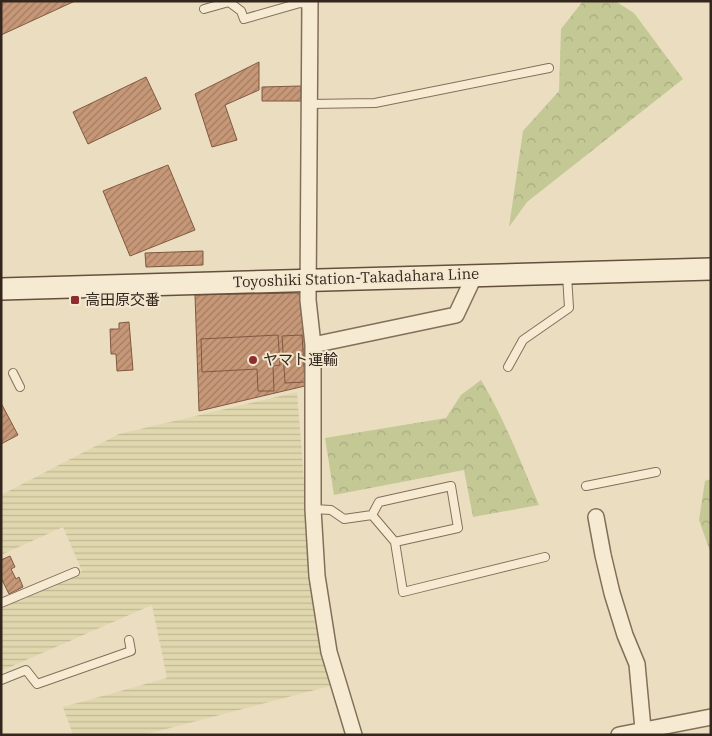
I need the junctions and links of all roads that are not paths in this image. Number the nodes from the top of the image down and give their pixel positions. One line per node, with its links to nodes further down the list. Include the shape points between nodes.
1 (310, 3): 2 (lane, via 244,19 241,11 229,2); 4 (street)
2 (204, 9)
3 (549, 68): 4 (lane, via 375,102)
4 (309, 104): 8 (street)
5 (711, 269): 6 (main road, Toyoshiki Station-Takadahara Line)
6 (567, 273): 7 (main road, Toyoshiki Station-Takadahara Line); 11 (lane, via 569,308 523,340)
7 (472, 275): 8 (main road, Toyoshiki Station-Takadahara Line); 10 (street, via 472,282 456,315)
8 (308, 280): 9 (main road, Toyoshiki Station-Takadahara Line); 10 (street)
9 (1, 289)
10 (313, 345): 16 (street)
11 (508, 368)
12 (13, 373): 13 (lane)
13 (20, 387)
14 (656, 472): 15 (lane)
15 (586, 486)
16 (313, 508): 17 (lane, via 331,510 344,519); 27 (street, via 318,576 329,652)
17 (372, 515): 19 (lane); 19 (lane, via 378,502 451,486 458,528)
18 (596, 517): 26 (street, via 612,593 637,664)
19 (395, 542): 20 (lane, via 403,592)
20 (545, 557)
21 (75, 572): 22 (lane)
22 (1, 603)
23 (129, 640): 24 (lane, via 131,651 38,684 26,670)
24 (1, 680)
25 (711, 717): 26 (street)
26 (643, 729): 28 (street)
27 (354, 735)
28 (619, 735)

